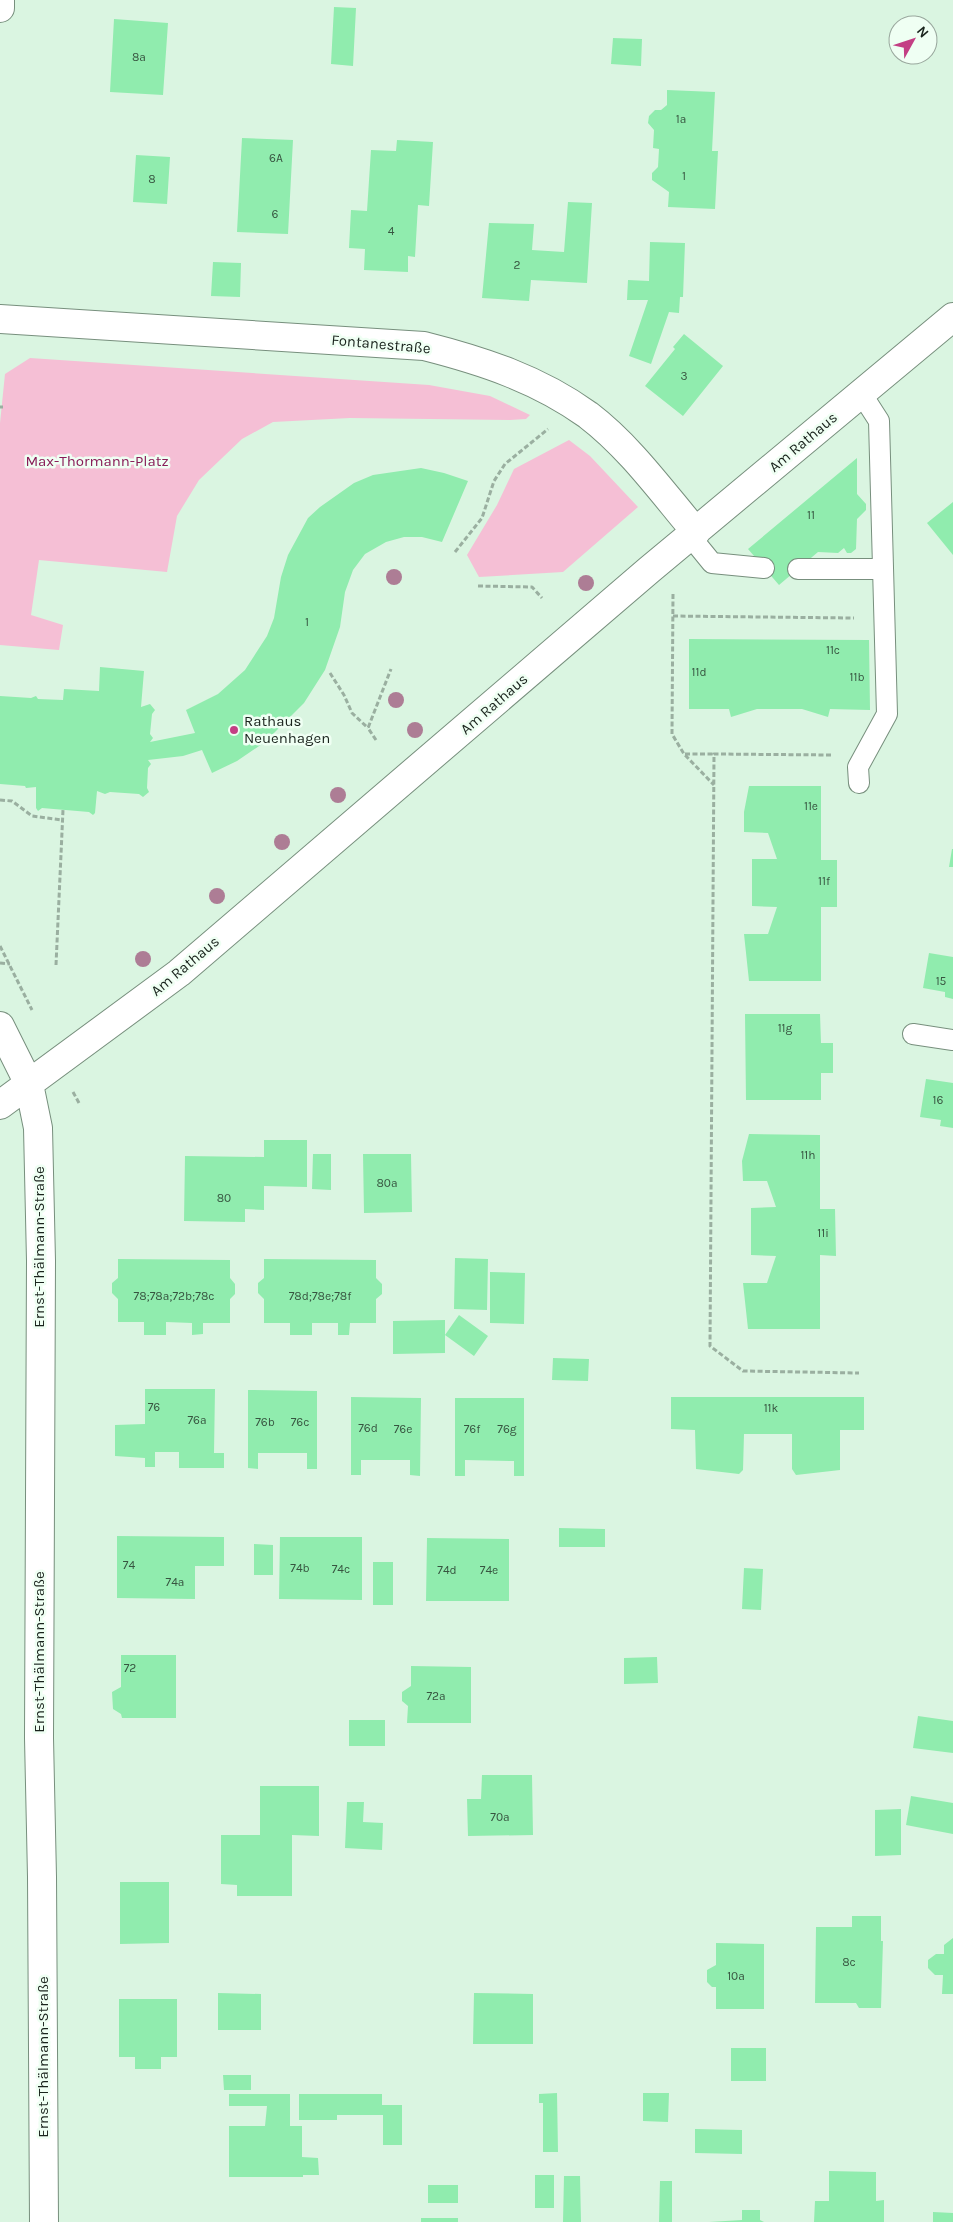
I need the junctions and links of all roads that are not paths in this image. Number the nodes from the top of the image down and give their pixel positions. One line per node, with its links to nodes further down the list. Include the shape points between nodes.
1 (0, 0): 2 (street)
2 (0, 8)
3 (953, 317): 5 (street, Am Rathaus)
4 (0, 319): 6 (street, Fontanestraße, via 424,346 469,358 516,373 588,416 628,453)
5 (861, 392): 6 (street, Am Rathaus); 9 (lane, via 879,421)
6 (693, 534): 7 (lane, via 712,563); 14 (street, Am Rathaus, via 179,973)
7 (764, 568)
8 (798, 568): 9 (lane)
9 (884, 569): 10 (lane, via 887,714 858,768)
10 (858, 782)
11 (0, 1026): 14 (street, Ernst-Thälmann-Straße)
12 (914, 1034): 13 (lane)
13 (953, 1040)
14 (29, 1084): 15 (street, Am Rathaus); 16 (street, Ernst-Thälmann-Straße, via 38,1128 40,1224 39,1738)
15 (0, 1105)
16 (44, 2222)

